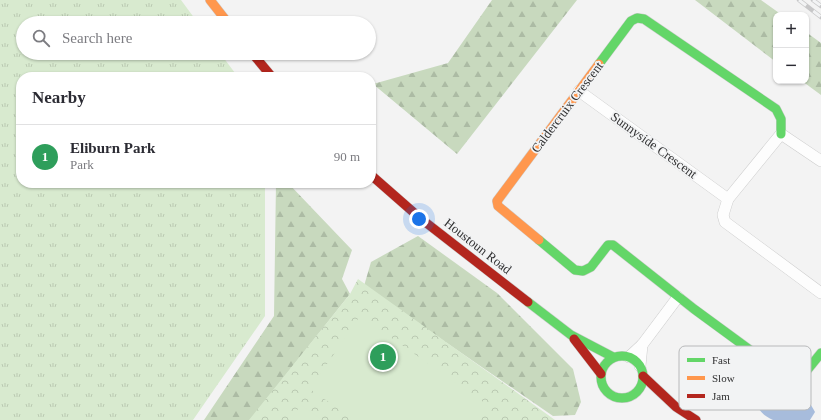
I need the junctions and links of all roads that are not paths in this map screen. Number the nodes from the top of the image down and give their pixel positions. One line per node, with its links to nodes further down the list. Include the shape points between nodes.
1 (210, 0): 2 (street)
2 (223, 16)
3 (258, 60): 4 (street)
4 (268, 72)
5 (579, 91): 6 (street, Caldercruix Crescent, via 631,21 637,18 644,19 776,110 781,119); 9 (street, Sunnyside Crescent); 11 (street, Caldercruix Crescent, via 497,201 498,206 575,270 582,271 591,267 608,245 613,245)
6 (781, 134): 7 (street); 9 (street)
7 (821, 161)
8 (376, 179): 12 (street, Houstoun Road, via 420,218)
9 (728, 200): 10 (street, via 723,215 725,222)
10 (821, 293)
11 (678, 297): 13 (street); 14 (street, Caldercruix Crescent)
12 (571, 335): 16 (street, Houstoun Road); 20 (street, Houstoun Road)
13 (642, 345): 17 (street); 19 (street)
14 (745, 346)
15 (821, 352): 18 (street, Caldercruix Crescent)
16 (613, 357): 17 (street, Houstoun Road); 20 (street, via 607,361)
17 (629, 357): 19 (street)
18 (811, 365)
19 (641, 371): 21 (street); 22 (street)
20 (601, 374): 21 (street, Houstoun Road, via 604,388 613,396)
21 (643, 394): 22 (street)
22 (676, 407): 23 (street)
23 (679, 409)
24 (681, 410): 25 (street)
25 (696, 420)

